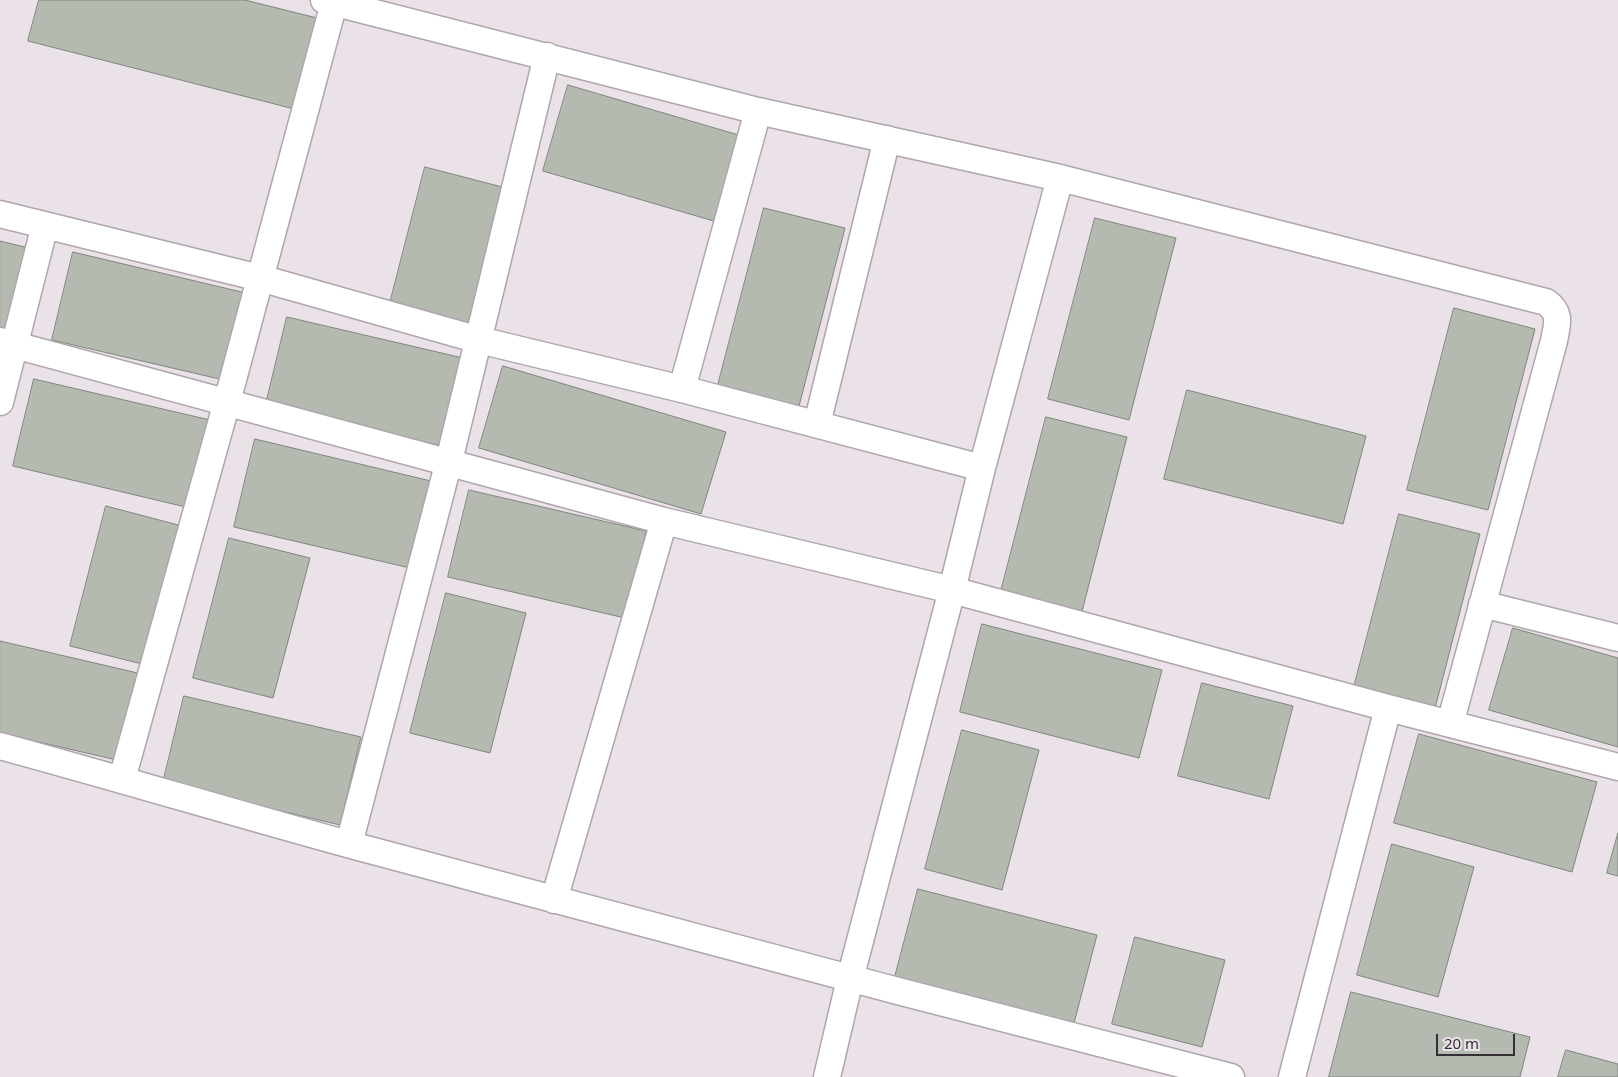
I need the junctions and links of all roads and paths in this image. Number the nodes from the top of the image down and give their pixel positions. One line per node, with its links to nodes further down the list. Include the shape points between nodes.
1 (329, 1): 2 (street); 8 (street)
2 (547, 56): 3 (street); 9 (street)
3 (758, 111): 4 (street); 11 (street)
4 (887, 140): 5 (street); 14 (street)
5 (1060, 178): 16 (street); 19 (street, via 1546,302 1554,307 1558,321 1554,341)
6 (0, 214): 7 (street)
7 (45, 225): 8 (street); 10 (street)
8 (260, 278): 9 (street); 13 (street)
9 (479, 340): 11 (street); 15 (street)
10 (8, 343): 12 (street); 13 (street)
11 (682, 389): 14 (street)
12 (0, 402)
13 (227, 402): 15 (street); 25 (street)
14 (817, 424): 16 (street)
15 (449, 461): 17 (street); 26 (street)
16 (982, 468): 18 (street)
17 (664, 521): 18 (street); 27 (street)
18 (952, 590): 21 (street); 28 (street)
19 (1482, 604): 20 (street); 22 (street)
20 (1618, 638)
21 (1388, 708): 22 (street); 31 (street)
22 (1450, 724): 24 (street)
23 (0, 746): 25 (street)
24 (1618, 767)
25 (122, 779): 26 (street)
26 (349, 844): 27 (street)
27 (554, 900): 28 (street)
28 (850, 979): 29 (street); 30 (street)
29 (827, 1077)
30 (1231, 1077)
31 (1292, 1077)

